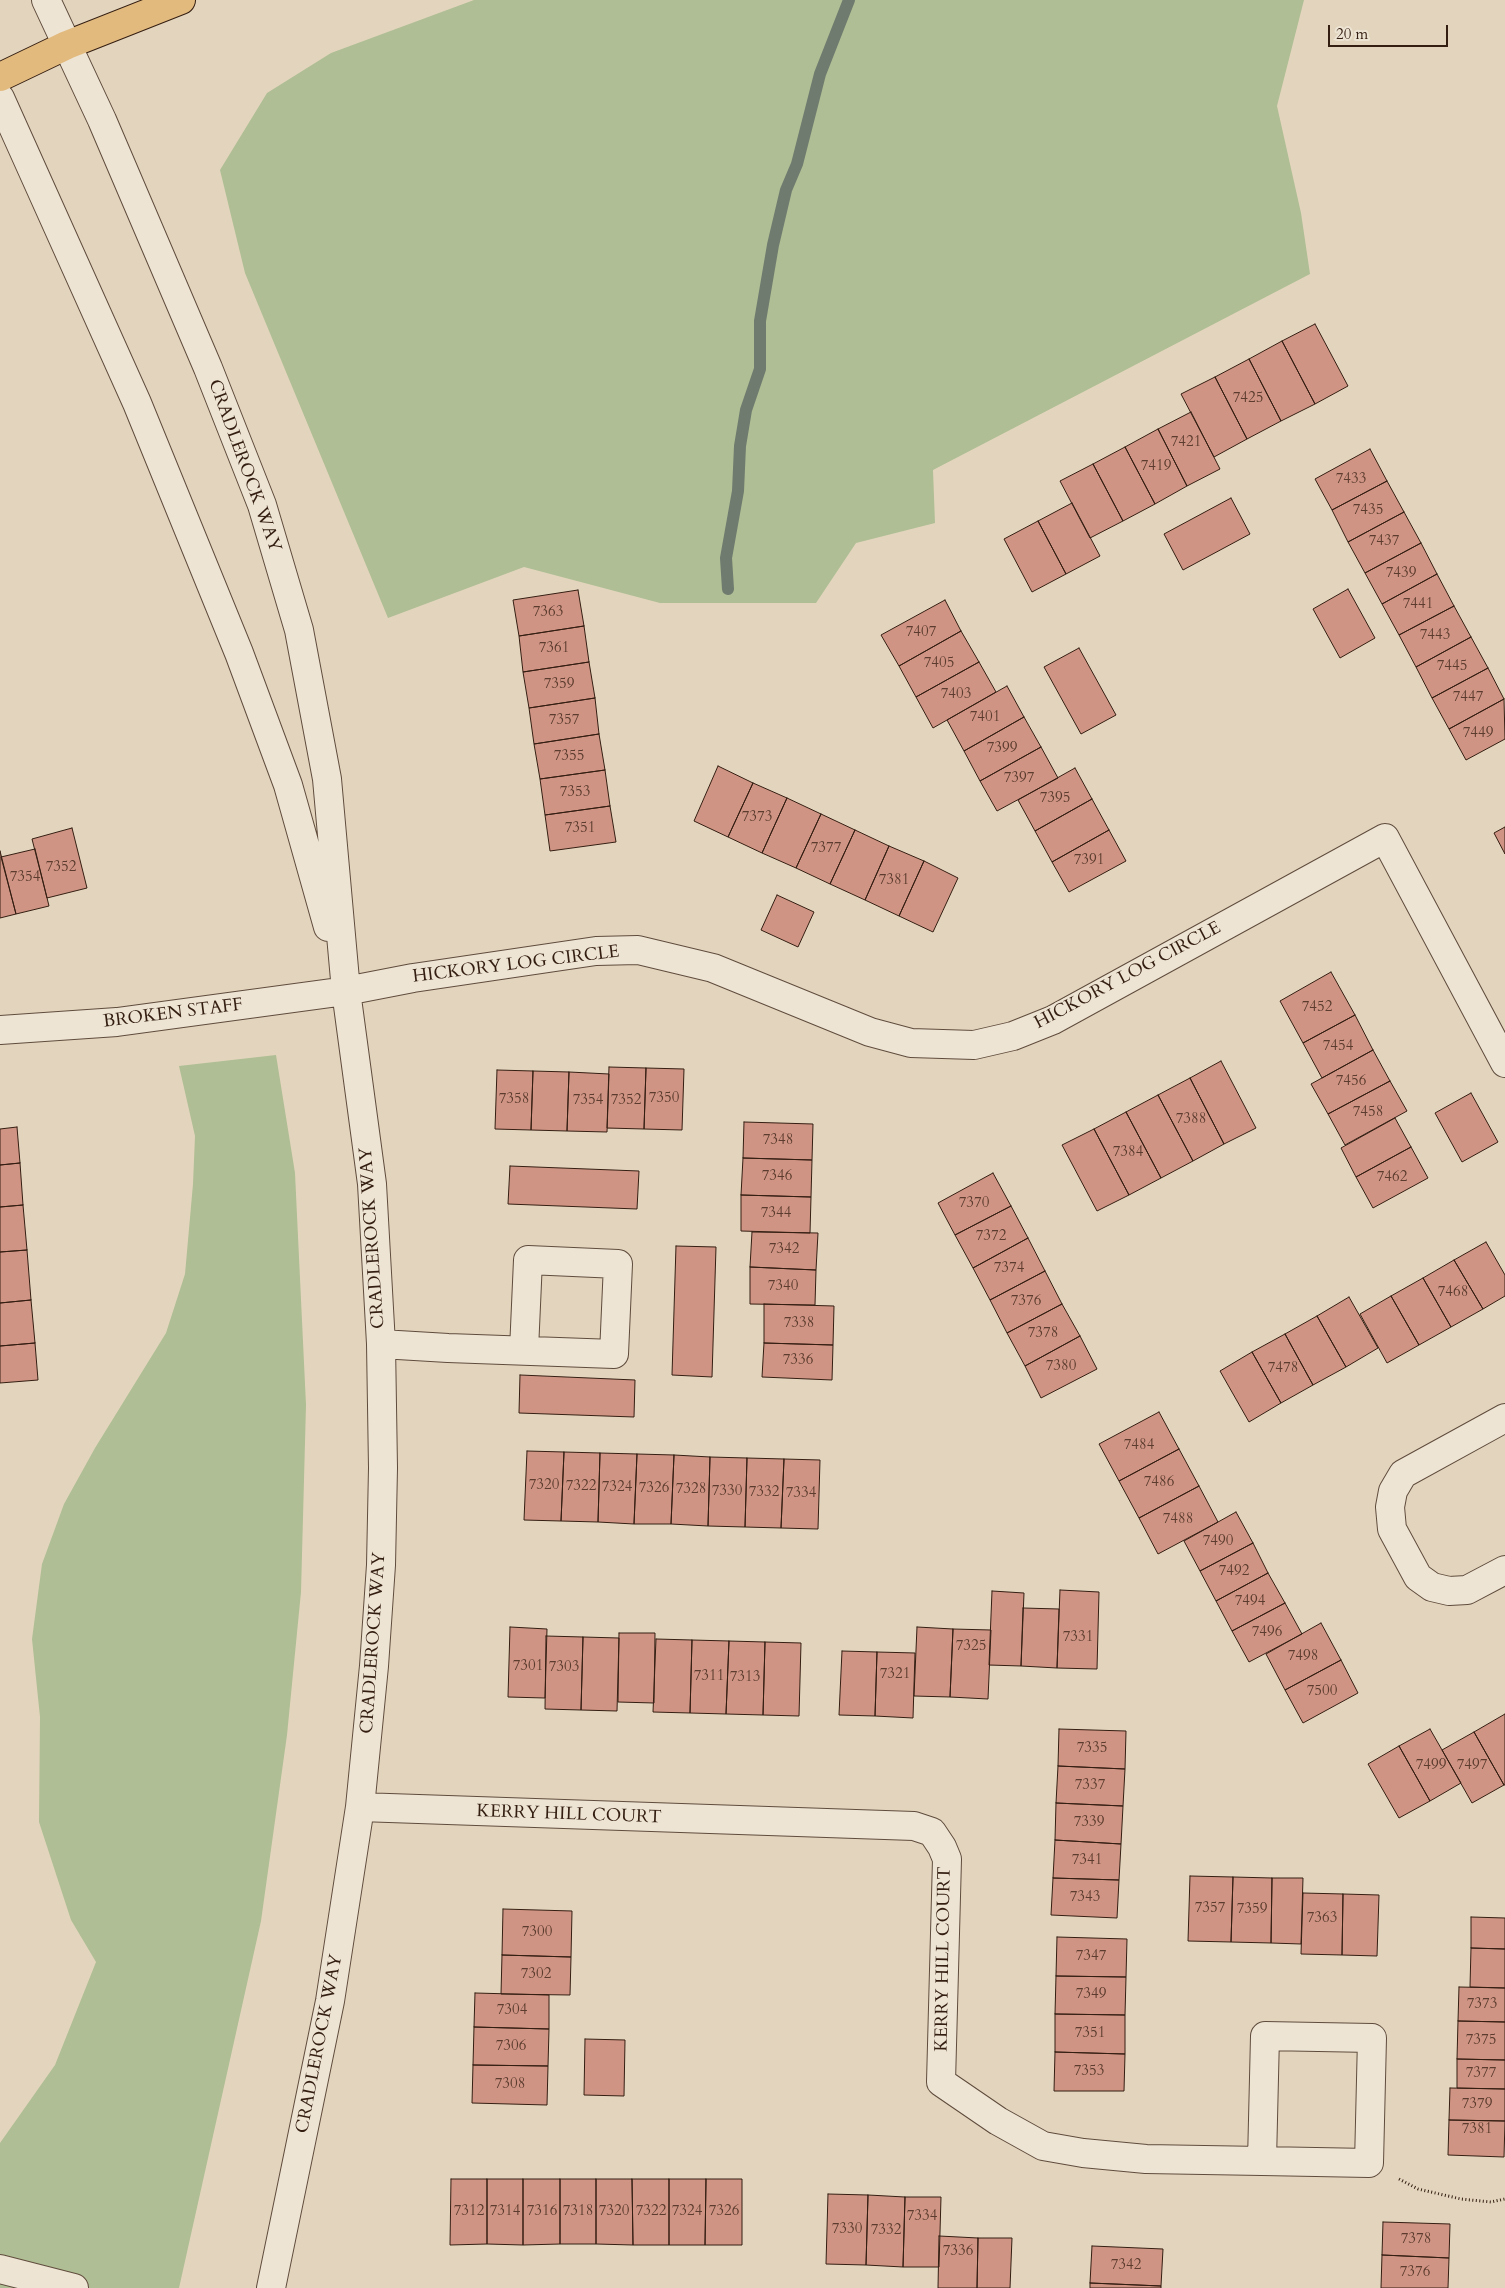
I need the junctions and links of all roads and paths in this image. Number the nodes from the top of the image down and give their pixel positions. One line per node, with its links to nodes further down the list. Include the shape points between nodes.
1 (46, 0): 3 (street, CRADLEROCK WAY)
2 (181, 0): 3 (main road)
3 (66, 45): 4 (main road); 6 (street, CRADLEROCK WAY, via 102,120 208,368 270,532 299,630 327,779)
4 (0, 77)
5 (0, 98): 6 (street, CRADLEROCK WAY, via 138,403 239,653 288,785)
6 (346, 991): 7 (street, BROKEN STAFF, via 117,1022); 8 (street, HICKORY LOG CIRCLE, via 577,954 638,950 713,968 870,1032 911,1043 974,1045 1013,1036 1053,1020 1385,838); 9 (street, CRADLEROCK WAY, via 372,1184)
7 (0, 1030)
8 (1505, 1064)
9 (381, 1344): 10 (street); 13 (street, CRADLEROCK WAY, via 381,1565)
10 (524, 1350): 10 (street, via 614,1354 618,1264 528,1260)
11 (1505, 1418): 12 (street, via 1403,1474 1393,1491 1390,1507 1392,1529 1418,1577 1432,1587 1467,1590)
12 (1505, 1570)
13 (360, 1807): 14 (street, KERRY HILL COURT, via 914,1826 932,1832 947,1859 941,2082 998,2121 1043,2146 1146,2159); 19 (street, CRADLEROCK WAY, via 330,2001)
14 (1262, 2161): 15 (street, KERRY HILL COURT); 15 (street, via 1265,2036 1294,2036 1372,2038)
15 (1369, 2163): 16 (path, via 1418,2189 1461,2199 1492,2202)
16 (1505, 2199)
17 (1, 2272): 18 (street)
18 (74, 2288)
19 (271, 2288)

